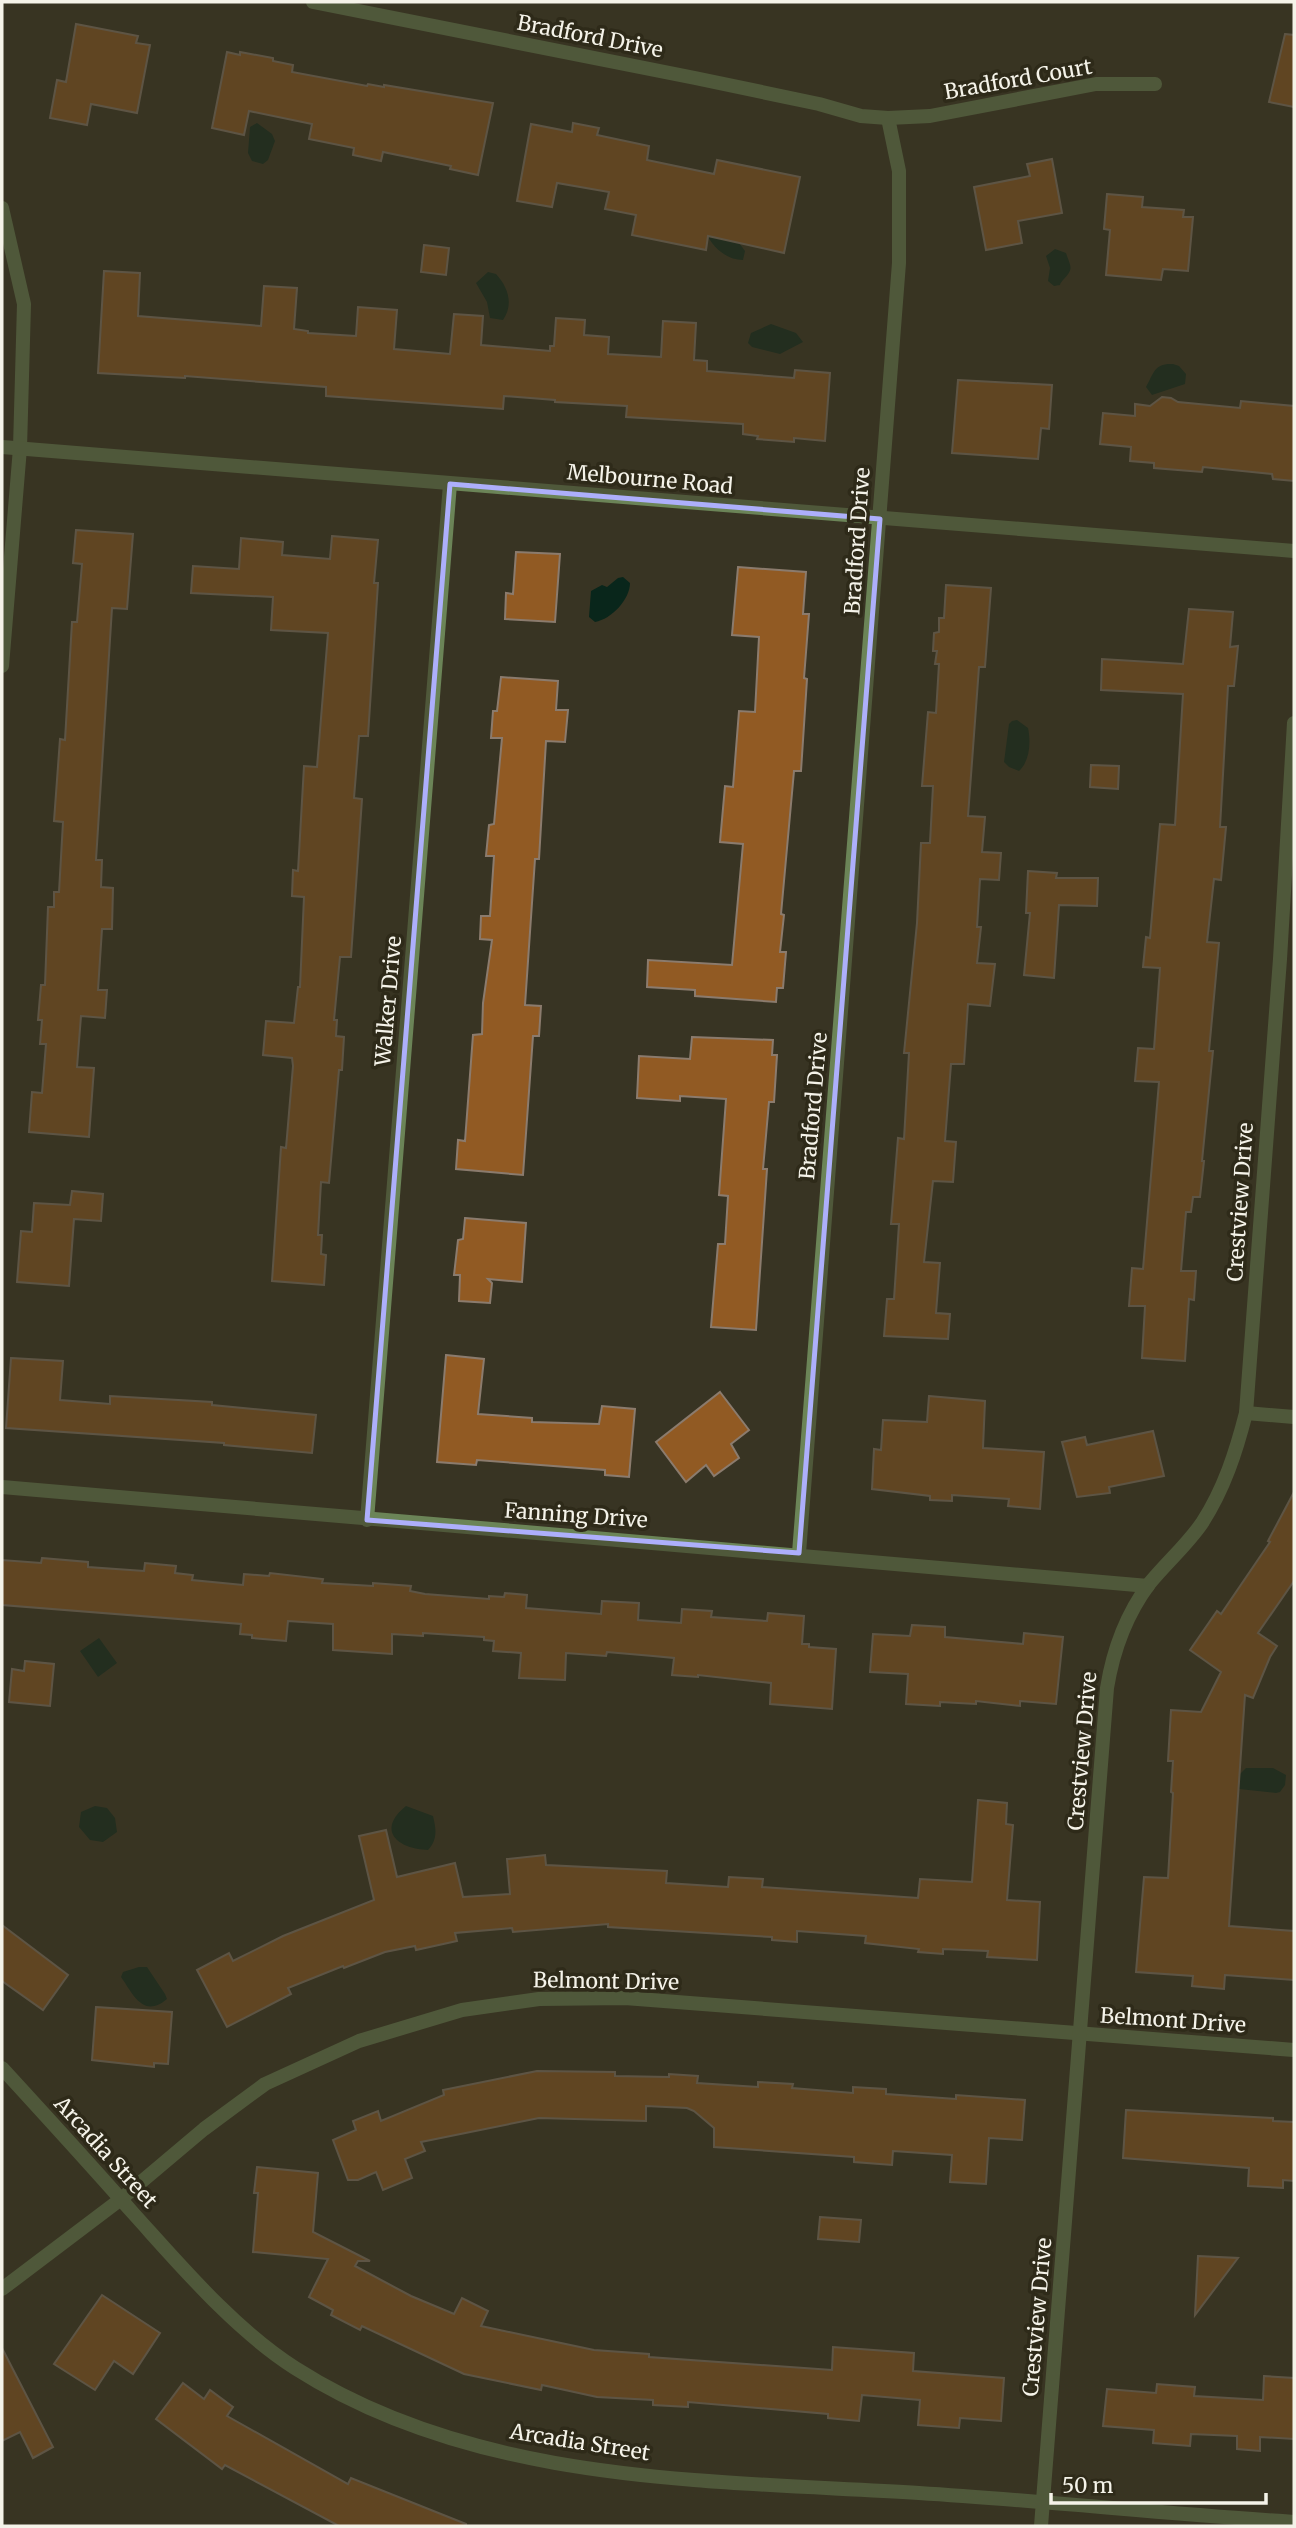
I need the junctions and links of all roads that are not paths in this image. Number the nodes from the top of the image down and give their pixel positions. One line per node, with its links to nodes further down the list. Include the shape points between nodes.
1 (313, 2): 3 (street, Bradford Drive)
2 (1155, 84): 3 (street, Bradford Court, via 1096,83 930,116)
3 (888, 118): 8 (street, Bradford Drive, via 901,205)
4 (2, 208): 6 (street, via 24,304)
5 (2, 447): 6 (street, Melbourne Road)
6 (20, 449): 7 (street, Melbourne Road); 10 (street)
7 (450, 484): 8 (street, Melbourne Road); 15 (street, Walker Drive)
8 (880, 519): 9 (street, Melbourne Road); 16 (street, Bradford Drive)
9 (1294, 551)
10 (2, 666)
11 (1294, 723): 12 (street, Crestview Drive)
12 (1245, 1413): 13 (street); 17 (street, Crestview Drive, via 1221,1489 1201,1524)
13 (1294, 1417)
14 (2, 1487): 15 (street, Fanning Drive)
15 (367, 1520): 16 (street, Fanning Drive)
16 (799, 1553): 17 (street, Fanning Drive)
17 (1148, 1586): 18 (street, Crestview Drive, via 1124,1626 1107,1688)
18 (1080, 2034): 19 (street, Belmont Drive); 21 (street, Belmont Drive, via 625,1998 539,1999 462,2010 359,2041 265,2084); 23 (street, Crestview Drive)
19 (1294, 2050)
20 (2, 2068): 21 (street, Arcadia Street)
21 (121, 2199): 22 (street, Belmont Drive); 23 (street, Arcadia Street, via 244,2328 294,2367 364,2405 457,2441 645,2476)
22 (2, 2289)
23 (1043, 2504): 24 (street, Arcadia Street); 25 (street, Crestview Drive)
24 (1294, 2522)
25 (1041, 2526)

